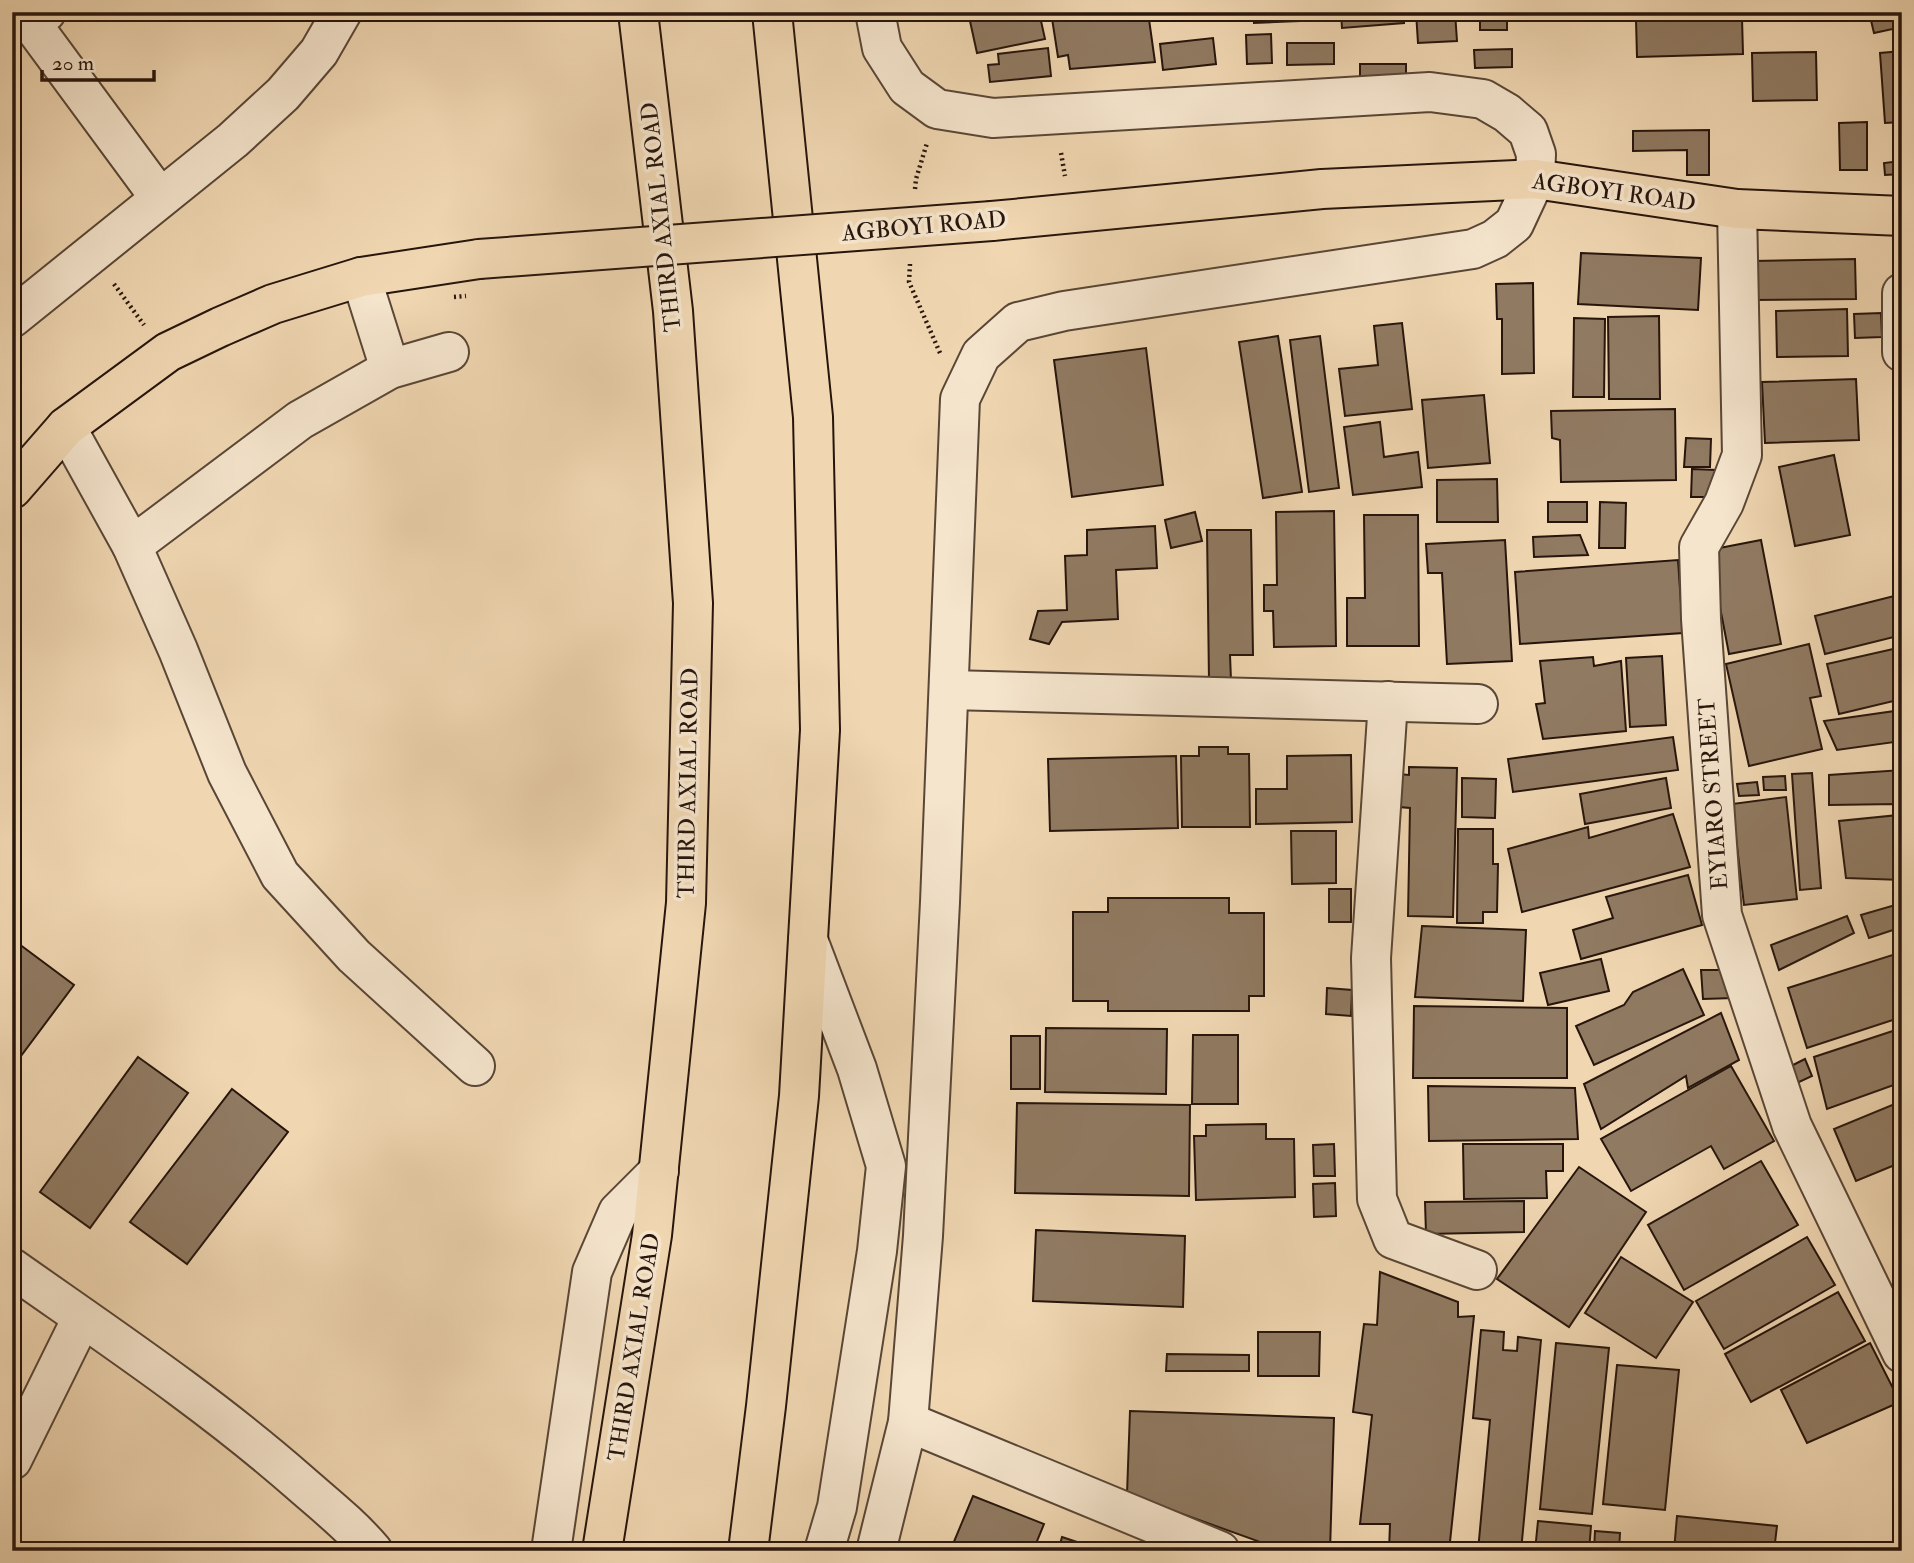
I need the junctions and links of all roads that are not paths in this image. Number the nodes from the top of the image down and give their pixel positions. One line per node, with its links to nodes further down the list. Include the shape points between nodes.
1 (342, 12): 7 (street, via 319,52 283,94)
2 (638, 12): 24 (main road, THIRD AXIAL ROAD, via 673,311 693,603 686,903)
3 (772, 12): 22 (main road, via 813,417 820,730)
4 (875, 12): 6 (street, via 883,48 907,87 937,109 993,118 1430,92 1483,99 1507,113 1528,131 1536,154)
5 (30, 25): 7 (street)
6 (1535, 179): 8 (main road, AGBOYI ROAD); 10 (main road, AGBOYI ROAD, bridge, via 1322,189 992,221 479,259); 19 (street, via 1514,225 1473,249 1064,311 1018,322 981,355 960,398)
7 (160, 198): 12 (street)
8 (1737, 209): 9 (main road, AGBOYI ROAD); 28 (street, EYIARO STREET, via 1742,455 1724,503 1699,547 1722,915 1792,1126)
9 (1902, 216)
10 (361, 277): 15 (street); 16 (main road, AGBOYI ROAD, via 273,304 169,352)
11 (1902, 293): 14 (street)
12 (12, 318)
13 (449, 352): 15 (street)
14 (1902, 352)
15 (390, 369): 18 (street, via 300,420)
16 (66, 427): 17 (main road, AGBOYI ROAD); 18 (street)
17 (12, 489)
18 (132, 546): 23 (street, via 227,773 280,875 354,956)
19 (949, 690): 20 (street); 29 (street, via 923,1236)
20 (1388, 701): 21 (street); 26 (street, via 1371,958 1377,1199 1393,1239)
21 (1478, 704)
22 (808, 940): 34 (main road, via 799,1096); 35 (street, via 857,1069 886,1166 837,1507)
23 (475, 1066)
24 (659, 1171): 32 (street, via 618,1212 592,1272); 33 (main road, THIRD AXIAL ROAD)
25 (12, 1268): 27 (street)
26 (1477, 1270)
27 (82, 1318): 30 (street); 31 (street, via 181,1385 276,1461)
28 (1902, 1353)
29 (908, 1422): 36 (street); 37 (street)
30 (12, 1461)
31 (373, 1551)
32 (551, 1551)
33 (602, 1551)
34 (748, 1551)
35 (824, 1551)
36 (876, 1551)
37 (1220, 1551)

